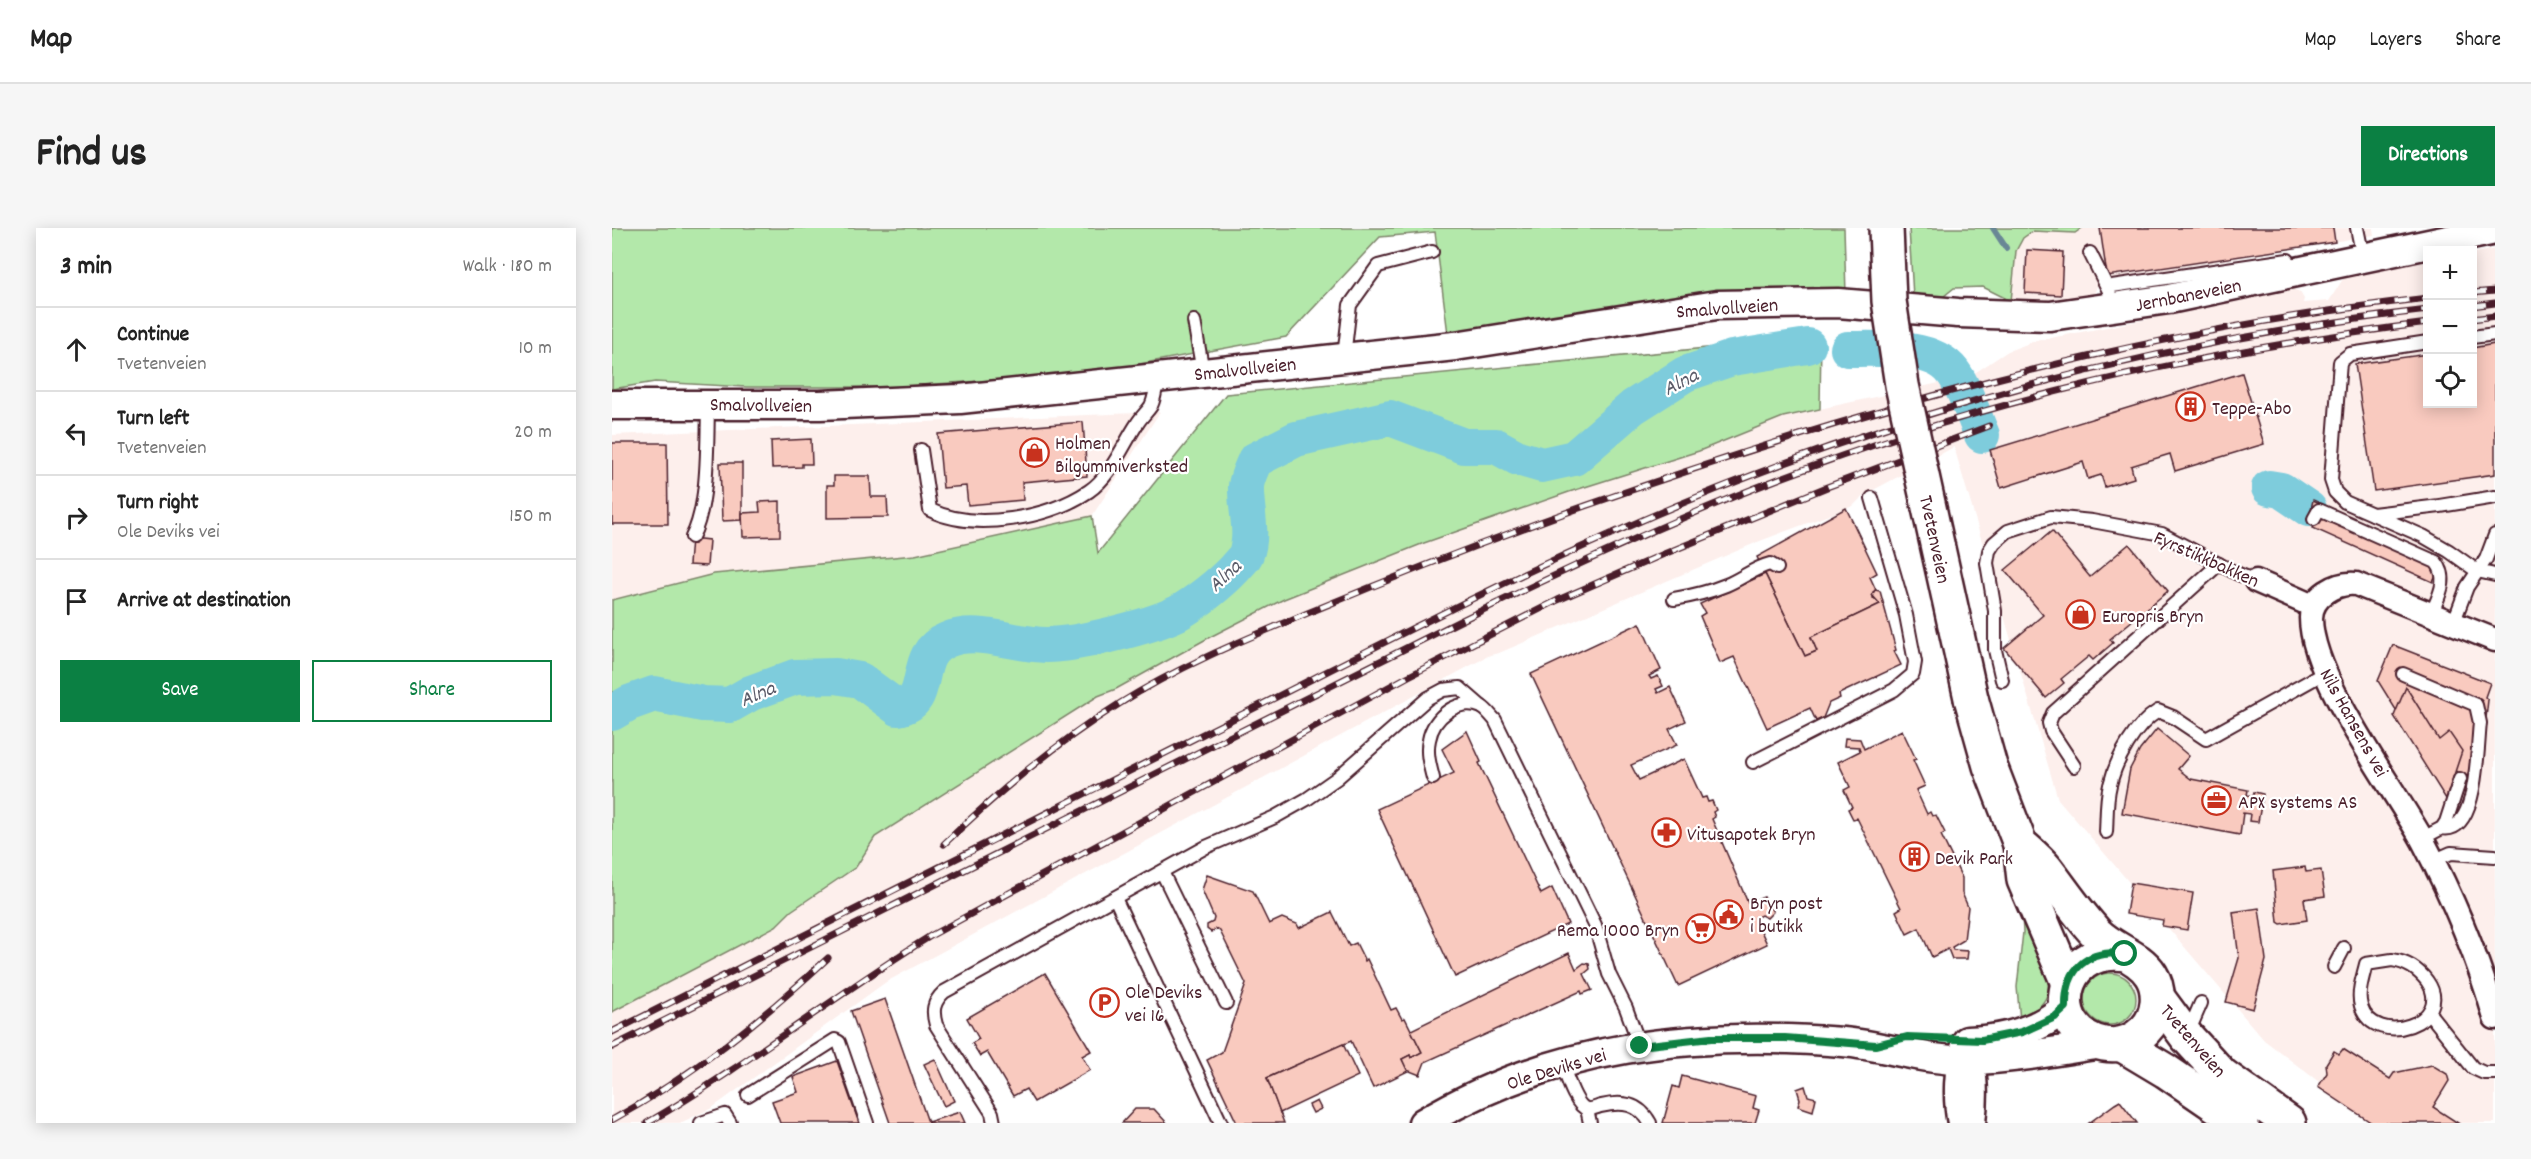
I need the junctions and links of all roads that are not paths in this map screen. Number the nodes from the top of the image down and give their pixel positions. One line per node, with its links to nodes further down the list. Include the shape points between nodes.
1 (1886, 228): 46 (main road, Tvetenveien, bridge, via 1889,301 1900,375 1971,698 1990,766)
2 (2357, 228): 4 (lane)
3 (2495, 230): 4 (street, Jernbaneveien)
4 (2362, 250): 7 (street, Jernbaneveien, via 2291,274 2169,299)
5 (1432, 252): 13 (lane, via 1378,266 1350,305)
6 (2090, 253): 7 (lane)
7 (2110, 299): 8 (street, Jernbaneveien, via 2030,316)
8 (1876, 306): 13 (street, Smalvollveien, via 1717,305 1455,346)
9 (1194, 321): 14 (lane)
10 (2495, 334): 11 (lane)
11 (2477, 336)
12 (2423, 343): 21 (lane, via 2350,354 2340,362 2331,480 2335,492 2345,502)
13 (1344, 357): 14 (street, Smalvollveien)
14 (1203, 372): 15 (street, Smalvollveien)
15 (1157, 379): 16 (street, Smalvollveien, via 960,399 820,405); 18 (lane, via 1149,408 1104,478 1091,490 1058,507 1002,520 943,517 930,510)
16 (708, 404): 17 (street, Smalvollveien); 24 (lane, via 705,475 698,525)
17 (612, 405)
18 (921, 450)
19 (2495, 497): 21 (lane)
20 (1872, 498): 39 (lane, via 1906,615 1915,662 1913,674 1894,690)
21 (2372, 514): 27 (lane, via 2423,536)
22 (2314, 519): 32 (lane, via 2319,510 2436,562 2443,580)
23 (2495, 535): 27 (lane)
24 (692, 537)
25 (2219, 564): 29 (lane, Fyrstikkbakken); 37 (lane, Fyrstikkbakken, via 2162,534 2092,521 2051,517 2008,531 1994,543 1987,563 1995,611 1995,650); 40 (lane, via 2053,713 2051,730)
26 (1777, 568): 30 (lane, via 1770,564 1762,566 1707,592)
27 (2477, 571): 28 (lane); 33 (lane)
28 (2495, 575)
29 (2256, 581): 31 (street, Fyrstikkbakken)
30 (1674, 599)
31 (2313, 606): 32 (street, via 2331,589 2345,583); 35 (street, Nils Hansens vei, via 2312,632)
32 (2431, 615): 33 (street)
33 (2453, 624): 34 (street)
34 (2495, 640)
35 (2326, 672): 44 (lane, via 2206,739 2158,711 2146,718 2109,786); 45 (street, Nils Hansens vei, via 2349,719)
36 (2403, 674): 43 (lane, via 2476,705 2479,710 2470,807 2457,825)
37 (2002, 680)
38 (1483, 708): 41 (lane, via 1456,706 1435,723 1428,755); 49 (lane, via 1460,688 1443,690 1428,698 1337,778 1307,799); 62 (lane, via 1495,720 1594,925 1609,974)
39 (1753, 762)
40 (2074, 766)
41 (1433, 778)
42 (2460, 779): 43 (lane)
43 (2442, 828): 45 (lane)
44 (2106, 832)
45 (2421, 839): 48 (street, Nils Hansens vei)
46 (2020, 844): 52 (main road, Tvetenveien, via 2045,868 2099,936); 54 (main road, Tvetenveien, via 2024,880)
47 (2495, 856): 48 (lane, via 2451,853)
48 (2433, 861): 59 (street, Nils Hansens vei, via 2467,938)
49 (1162, 872): 50 (lane); 56 (lane)
50 (1116, 898): 71 (lane, via 982,969 938,998 933,1014 936,1024 992,1113); 72 (lane)
51 (2344, 948): 53 (lane)
52 (2125, 954): 54 (main road, via 2111,952 2091,958 2075,971); 55 (main road, Tvetenveien, via 2145,966)
53 (2334, 967)
54 (2067, 995): 61 (main road, Tvetenveien, via 2071,1020 2079,1031 2090,1040); 63 (street, Ole Deviks vei, via 2055,1017)
55 (2158, 998): 60 (main road, Tvetenveien); 61 (main road, Tvetenveien, via 2156,1014 2148,1028 2136,1038)
56 (1226, 1003)
57 (2201, 1003): 60 (lane)
58 (2429, 1013): 58 (lane, via 2434,998 2431,987 2416,969 2392,960 2366,964 2360,1001 2372,1020 2381,1027 2410,1028); 65 (lane, via 2473,1068)
59 (2495, 1018)
60 (2186, 1036): 79 (main road, Tvetenveien, via 2222,1075)
61 (2112, 1044): 63 (street, Ole Deviks vei, via 2050,1053); 78 (main road, Tvetenveien, via 2166,1071)
62 (1640, 1046): 63 (street, Ole Deviks vei, via 1750,1037 1876,1045 1919,1057); 64 (street, Ole Deviks vei)
63 (1965, 1054): 76 (street, via 1957,1111); 77 (street, via 1975,1095)
64 (1562, 1064): 67 (lane, via 1574,1095); 73 (street, Ole Deviks vei, via 1470,1098)
65 (2495, 1073)
66 (748, 1095): 70 (lane, via 835,1040 840,1042)
67 (1587, 1109): 74 (lane); 75 (lane, via 1618,1102 1642,1111)
68 (701, 1123): 69 (lane, via 725,1115)
69 (730, 1123)
70 (867, 1123)
71 (994, 1123)
72 (1221, 1123)
73 (1423, 1123)
74 (1590, 1123)
75 (1650, 1123)
76 (1959, 1123)
77 (1974, 1123)
78 (2242, 1123)
79 (2289, 1123)

